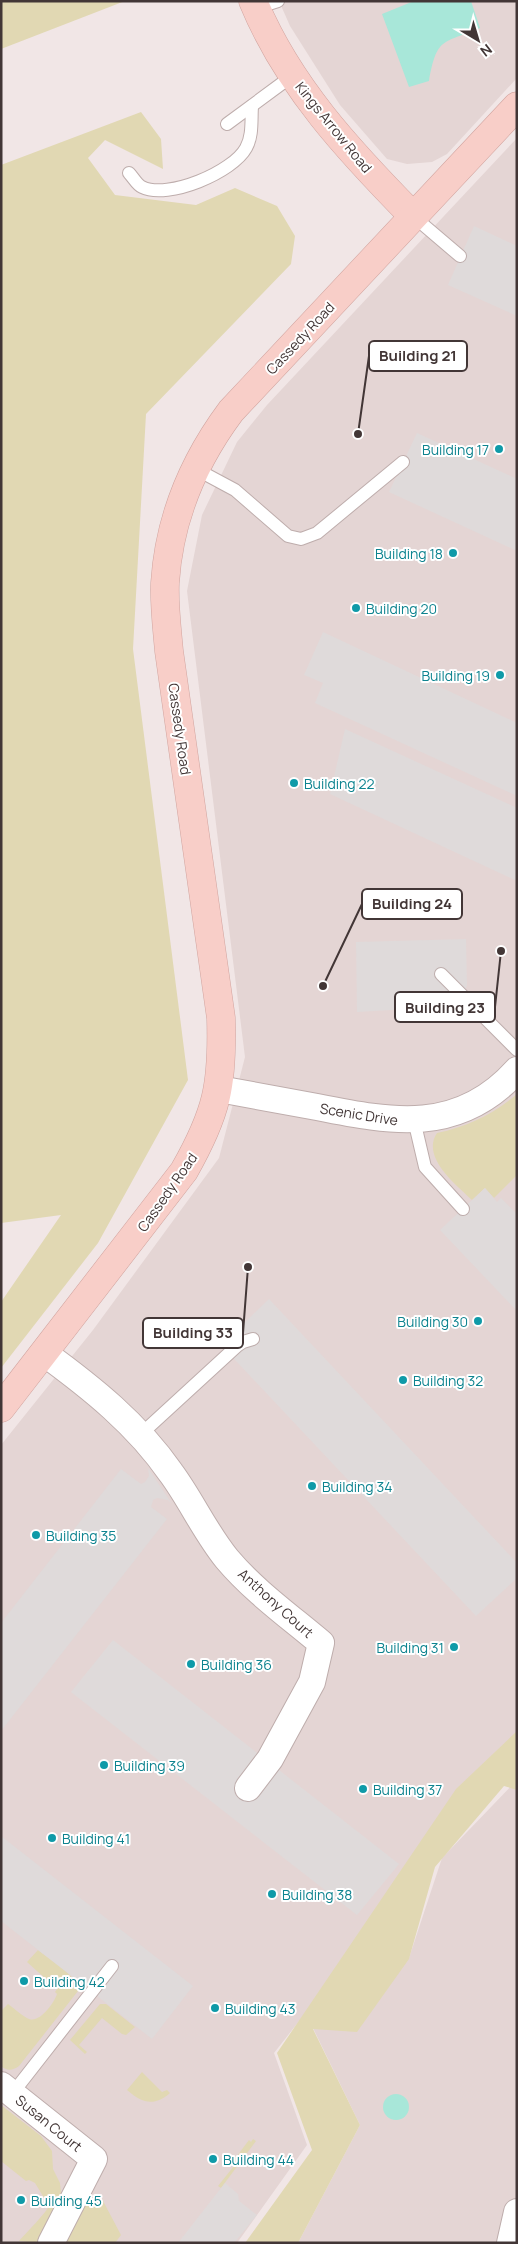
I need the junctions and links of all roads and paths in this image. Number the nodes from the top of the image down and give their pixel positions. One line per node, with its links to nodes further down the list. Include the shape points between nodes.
1 (262, 4): 2 (street, Kings Arrow Road)
2 (292, 76): 3 (lane); 7 (street, Kings Arrow Road, via 333,130)
3 (252, 106): 5 (lane); 6 (lane, via 247,147 223,170 201,180 157,191 142,187)
4 (517, 106): 7 (street, Cassedy Road)
5 (227, 124)
6 (129, 173)
7 (413, 216): 8 (lane); 10 (street, Cassedy Road, via 231,411)
8 (460, 256)
9 (403, 462): 10 (lane, via 317,533 302,540 288,536 235,490)
10 (194, 468): 14 (street, Cassedy Road, via 171,538 165,577 165,606 221,1018)
11 (441, 974): 12 (lane)
12 (517, 1050)
13 (517, 1070): 15 (street, Scenic Drive, via 472,1104 442,1116)
14 (219, 1089): 15 (street, Scenic Drive, via 363,1116); 18 (street, Cassedy Road, via 204,1135 184,1171)
15 (414, 1120): 16 (lane, via 425,1166)
16 (463, 1209)
17 (253, 1339): 20 (lane, via 237,1346)
18 (44, 1353): 19 (street, Cassedy Road); 20 (street, Anthony Court, via 117,1410)
19 (1, 1408)
20 (140, 1435): 21 (street, Anthony Court, via 172,1473 228,1560 252,1585 321,1643 312,1682 270,1759)
21 (248, 1788)
22 (112, 1966): 23 (lane)
23 (7, 2089): 25 (street, Susan Court, via 94,2159)
24 (517, 2212): 26 (street)
25 (51, 2243)
26 (510, 2243)

